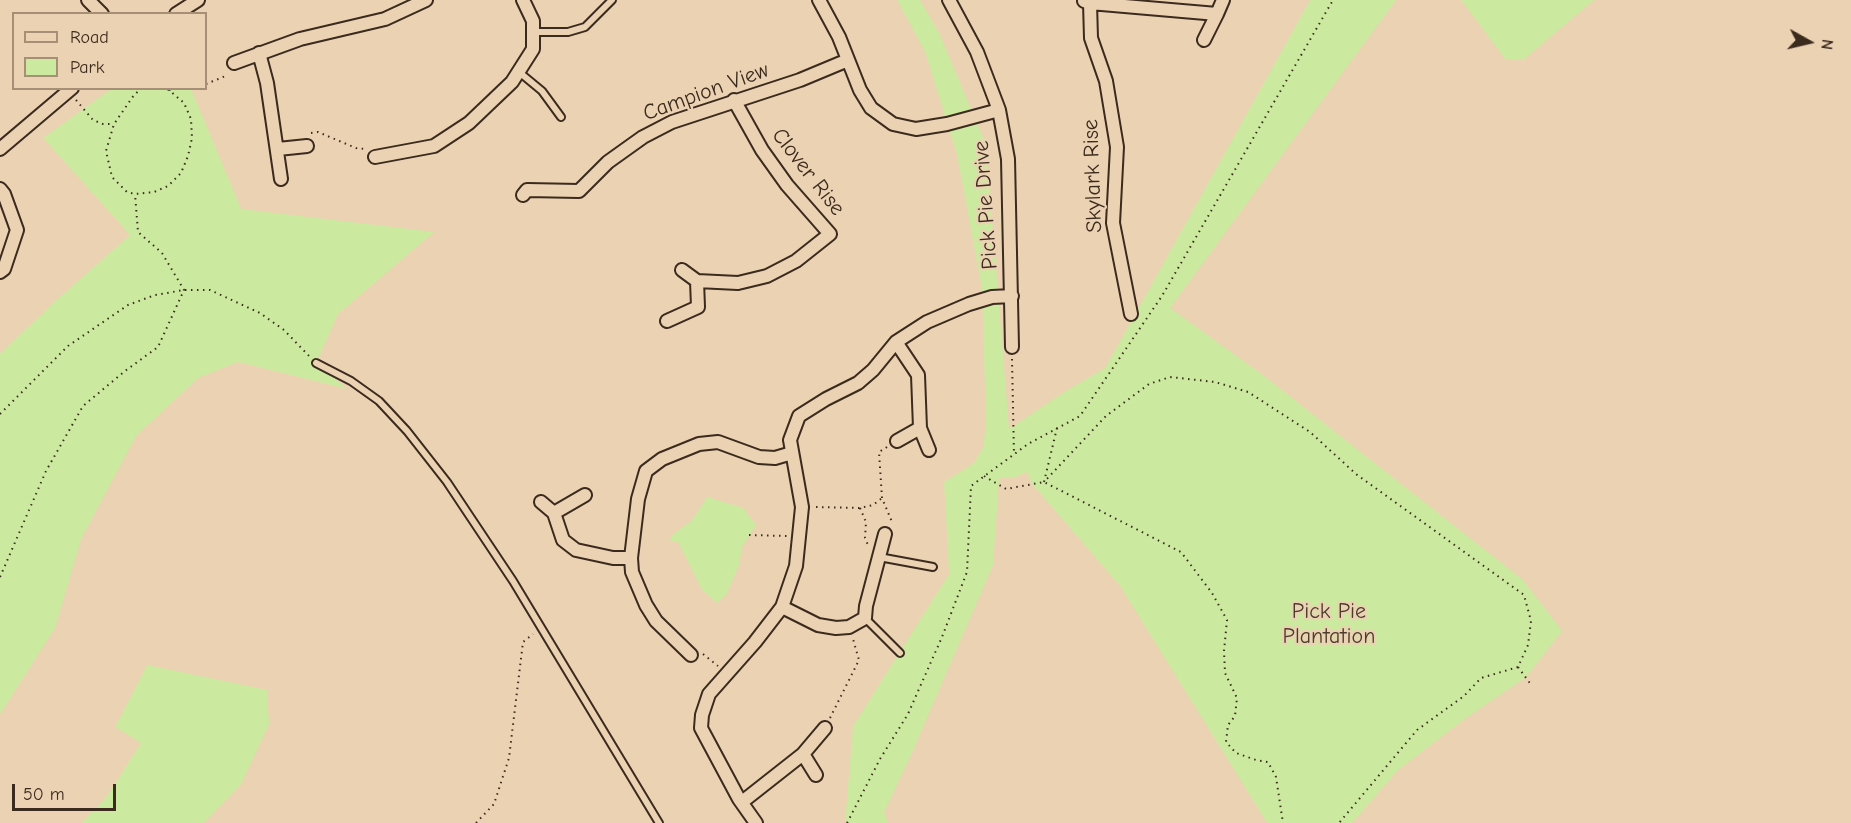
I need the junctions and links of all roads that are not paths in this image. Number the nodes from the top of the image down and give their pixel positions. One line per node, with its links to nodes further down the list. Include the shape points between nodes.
1 (88, 0): 10 (street)
2 (198, 0): 11 (street)
3 (426, 0): 15 (street, via 386,20 300,39)
4 (523, 0): 13 (street, via 533,21)
5 (612, 0): 13 (lane, via 585,27 568,32)
6 (819, 0): 16 (street)
7 (950, 0): 21 (street, Pick Pie Drive, via 977,52)
8 (1223, 0): 12 (street)
9 (1086, 2): 12 (street, Skylark Rise); 34 (street, Skylark Rise, via 1091,38 1106,81 1117,147 1113,223)
10 (100, 12)
11 (179, 12)
12 (1217, 14): 14 (street)
13 (533, 32): 18 (street, via 533,49)
14 (1204, 40)
15 (259, 53): 17 (street); 25 (street)
16 (848, 60): 20 (street, Campion View); 21 (street, via 871,108 893,124 916,129)
17 (234, 63)
18 (519, 72): 22 (lane, via 542,91); 26 (street, via 469,123 434,146)
19 (70, 90): 24 (street)
20 (735, 100): 29 (street, Campion View, via 672,122 643,137 608,162 579,191 527,190); 32 (street, Clover Rise, via 780,176 830,234 796,261 767,276 738,283)
21 (999, 110): 33 (street, Pick Pie Drive, via 1008,159)
22 (561, 117)
23 (307, 146): 25 (street)
24 (0, 149)
25 (278, 149): 27 (street)
26 (375, 157)
27 (281, 179)
28 (0, 189): 31 (street, via 16,230)
29 (523, 195)
30 (682, 270): 32 (street)
31 (0, 272)
32 (697, 281): 35 (street, via 698,306)
33 (1012, 296): 36 (street, via 969,304 927,322); 37 (street, Pick Pie Drive)
34 (1131, 314)
35 (667, 321)
36 (896, 342): 40 (street, via 858,383); 41 (street, via 918,375)
37 (1012, 347)
38 (316, 363): 60 (lane, via 379,401 447,482)
39 (821, 386): 40 (street)
40 (826, 399): 44 (street, via 799,416 790,440)
41 (920, 428): 42 (street); 43 (street)
42 (897, 441)
43 (929, 450)
44 (792, 453): 50 (street, via 759,457 718,442 699,444 662,459 646,471 638,499); 52 (street, via 802,507 796,566)
45 (585, 495): 47 (street)
46 (541, 502): 47 (street)
47 (554, 513): 50 (street, via 563,540 576,550)
48 (885, 534): 49 (street)
49 (879, 557): 51 (lane); 53 (street)
50 (631, 558): 55 (street, via 632,572 646,605 656,621)
51 (933, 567)
52 (782, 607): 53 (street, via 818,625 836,628 849,627); 59 (street, via 709,694 702,715 701,728)
53 (865, 618): 54 (lane)
54 (900, 653)
55 (691, 655)
56 (825, 728): 57 (street)
57 (803, 754): 58 (street); 59 (street)
58 (816, 775)
59 (741, 802): 61 (street)
60 (659, 823)
61 (756, 823)

